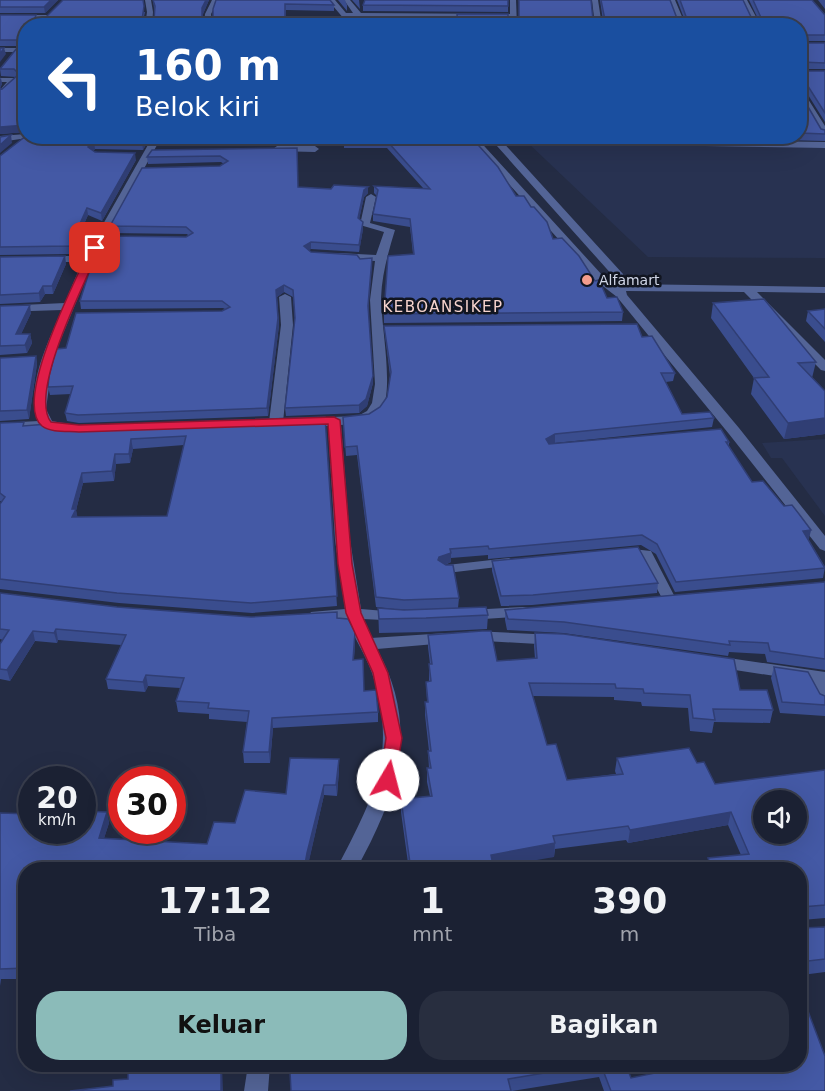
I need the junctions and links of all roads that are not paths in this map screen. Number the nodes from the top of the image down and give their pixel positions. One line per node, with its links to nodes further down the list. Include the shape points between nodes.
1 (148, 0): 14 (street)
2 (215, 0): 15 (street)
3 (331, 0): 9 (street)
4 (347, 0): 10 (street)
5 (513, 0): 11 (street)
6 (595, 0): 18 (street)
7 (672, 0): 19 (street)
8 (744, 0): 20 (street)
9 (344, 15): 10 (street); 16 (street)
10 (357, 15): 11 (street); 17 (street)
11 (513, 16)
12 (0, 17): 13 (street, via 51,15)
13 (48, 18)
14 (149, 18)
15 (207, 18)
16 (347, 18)
17 (360, 18)
18 (598, 18)
19 (680, 18)
20 (754, 18)
21 (0, 50): 22 (street)
22 (18, 51)
23 (0, 80): 24 (street, via 14,81)
24 (3, 91)
25 (807, 104): 26 (street)
26 (825, 133)
27 (18, 138): 28 (street)
28 (0, 139)
29 (19, 144): 35 (lane)
30 (153, 144): 42 (street, via 107,238)
31 (477, 144): 43 (street, via 598,278)
32 (499, 144): 43 (street, via 619,276)
33 (803, 144): 34 (street)
34 (825, 145)
35 (17, 146)
36 (315, 148): 37 (street)
37 (267, 149)
38 (371, 197): 40 (street, via 365,225 390,230)
39 (322, 255): 40 (street)
40 (380, 258): 50 (street, via 376,295 381,329 381,385 376,409 362,418)
41 (34, 259): 42 (street)
42 (89, 260): 48 (street)
43 (617, 289): 44 (street); 54 (street, via 639,327)
44 (747, 289): 45 (street); 49 (street)
45 (825, 290)
46 (285, 297): 50 (street, via 287,325 271,423)
47 (0, 309): 48 (street)
48 (70, 312): 51 (street, via 41,358 40,409)
49 (825, 367)
50 (334, 420): 64 (street, via 345,564)
51 (47, 424): 52 (street); 53 (street)
52 (0, 428)
53 (79, 429)
54 (825, 546)
55 (609, 553): 58 (lane, via 646,554)
56 (528, 561): 57 (lane)
57 (447, 569)
58 (676, 600): 59 (street)
59 (647, 603)
60 (544, 611): 61 (street)
61 (451, 615)
62 (297, 617): 64 (street)
63 (416, 617): 64 (street)
64 (355, 618): 66 (street)
65 (574, 642): 66 (street, via 481,636)
66 (366, 644): 70 (street, via 380,673 394,738 388,780 372,824)
67 (696, 659): 68 (street)
68 (819, 678): 69 (street)
69 (825, 700)
70 (351, 862)
71 (258, 1072): 72 (street)
72 (256, 1091)

